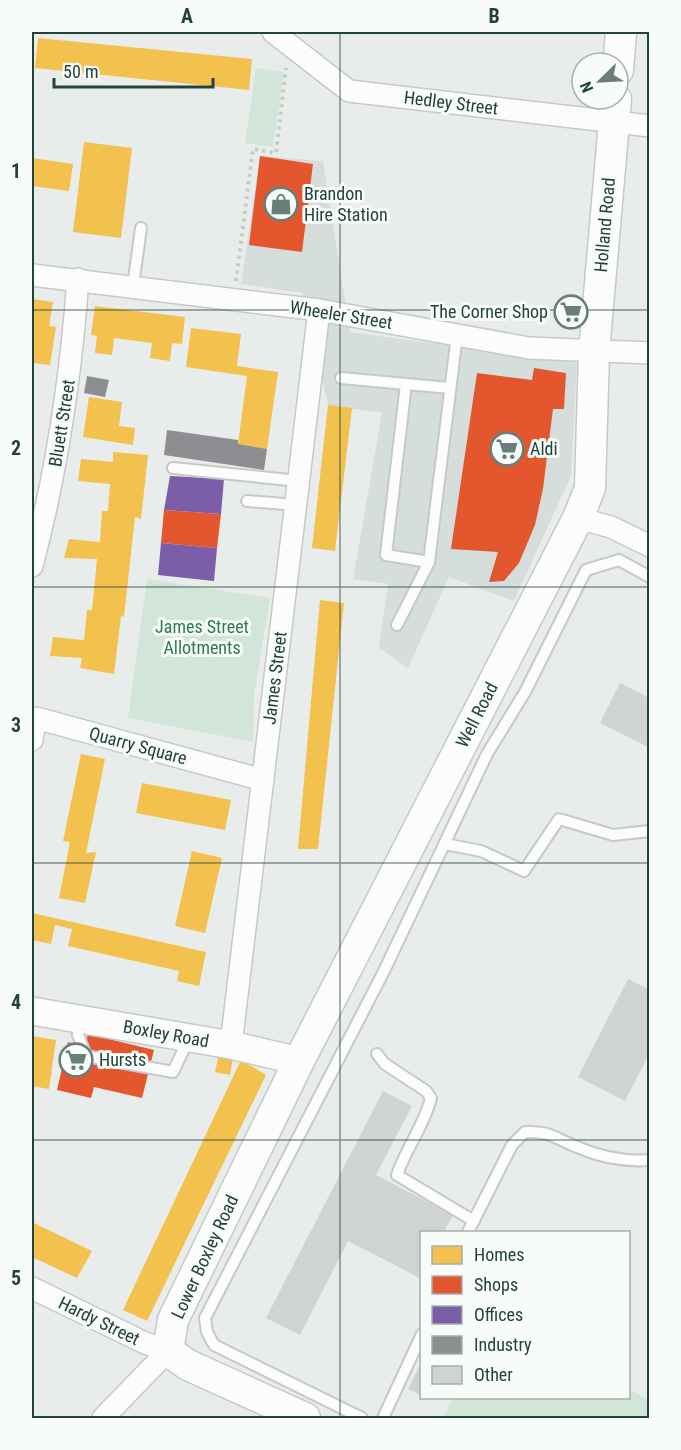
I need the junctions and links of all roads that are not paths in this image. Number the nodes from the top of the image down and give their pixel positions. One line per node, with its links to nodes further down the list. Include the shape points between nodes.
1 (621, 32): 3 (main road)
2 (281, 38): 4 (street, Hedley Street, via 349,91)
3 (620, 51)
4 (570, 108)
5 (615, 111): 6 (street, Hedley Street); 13 (main road, Holland Road)
6 (650, 126)
7 (141, 228): 10 (lane)
8 (32, 275): 9 (street, Wheeler Street)
9 (78, 279): 10 (street, Wheeler Street); 25 (street, Bluett Street, via 72,360 56,464)
10 (132, 286): 11 (street, Wheeler Street)
11 (319, 310): 12 (street, Wheeler Street); 19 (street, James Street)
12 (457, 335): 13 (street, Wheeler Street, via 529,348); 17 (lane)
13 (594, 352): 14 (street, Wheeler Street); 22 (main road, Well Road, via 590,488)
14 (650, 353)
15 (341, 378): 16 (lane)
16 (406, 384): 17 (lane); 24 (lane, via 386,555)
17 (450, 388): 24 (lane)
18 (173, 468): 19 (lane)
19 (299, 482): 21 (street, James Street)
20 (247, 501): 21 (lane)
21 (296, 505): 29 (street, James Street)
22 (579, 518): 23 (street, via 611,527); 37 (main road, Well Road)
23 (650, 546)
24 (429, 562): 27 (lane)
25 (32, 566)
26 (650, 577): 31 (lane, via 619,560 586,570 525,692 487,754)
27 (397, 625)
28 (32, 740): 29 (street, Quarry Square, via 36,718)
29 (263, 780): 35 (street, James Street)
30 (650, 831): 31 (lane, via 613,835 559,819 524,871 481,850)
31 (445, 844): 46 (lane, via 205,1318 214,1345)
32 (32, 1011): 33 (street, Boxley Road)
33 (79, 1019): 34 (street, Boxley Road); 34 (lane, via 78,1035 86,1056 173,1072)
34 (189, 1038): 35 (street, Boxley Road)
35 (231, 1045): 37 (street, Boxley Road)
36 (377, 1054): 39 (lane, via 385,1065 431,1098 427,1115 397,1175)
37 (299, 1061): 43 (main road, Lower Boxley Road, via 173,1320)
38 (650, 1160): 39 (lane, via 602,1156 546,1132 525,1132 512,1144)
39 (474, 1221): 40 (lane)
40 (469, 1231)
41 (32, 1288): 43 (street, Hardy Street)
42 (420, 1338): 47 (lane)
43 (168, 1351): 44 (street); 45 (main road, via 188,1365)
44 (103, 1419)
45 (304, 1419)
46 (362, 1419)
47 (383, 1419)

